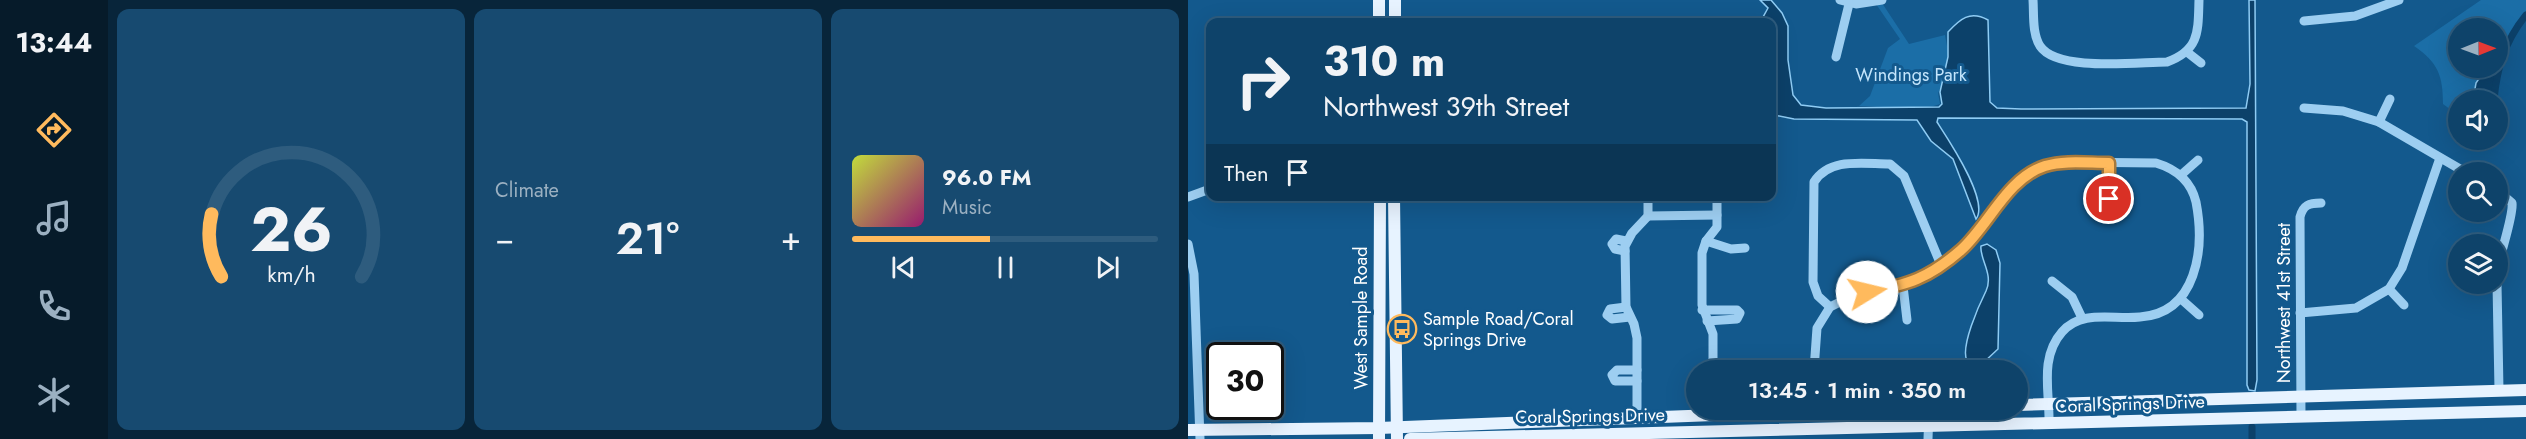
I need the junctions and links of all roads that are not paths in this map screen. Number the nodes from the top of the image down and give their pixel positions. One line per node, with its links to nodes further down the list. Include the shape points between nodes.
1 (1379, 0): 8 (main road)
2 (1395, 0): 9 (main road)
3 (1882, 0): 7 (street)
4 (2033, 0): 11 (street, via 2039,45 2059,60 2167,62)
5 (2199, 0): 11 (street, via 2198,30)
6 (2399, 0): 10 (street, via 2355,16)
7 (1844, 2): 12 (street)
8 (1379, 18)
9 (1395, 18)
10 (2304, 21)
11 (2187, 52): 13 (street)
12 (1836, 57)
13 (2201, 63)
14 (2390, 99): 16 (street)
15 (2304, 108): 16 (street, via 2343,111)
16 (2379, 122): 17 (street)
17 (2440, 158): 19 (street); 40 (street, via 2402,268)
18 (2198, 160): 21 (street)
19 (2448, 162)
20 (2109, 163): 21 (street, via 2156,163); 32 (street); 37 (street, via 2064,162 2025,176 1962,249)
21 (2181, 175): 42 (street, via 2194,195 2198,257 2195,273)
22 (1206, 190): 23 (street)
23 (1188, 197)
24 (2508, 200): 33 (street, via 2513,210)
25 (1380, 201): 71 (main road, West Sample Road)
26 (1395, 201): 72 (main road, West Sample Road)
27 (1648, 201): 31 (street)
28 (1717, 201): 30 (street)
29 (2321, 203): 47 (street, Northwest 41st Street, via 2310,203 2302,209 2300,217)
30 (1717, 215): 31 (street); 34 (street, via 1716,231)
31 (1648, 216): 45 (street, via 1625,246)
32 (2109, 216)
33 (2505, 234)
34 (1706, 241): 36 (street, via 1731,249); 46 (street, via 1702,253)
35 (1188, 244): 53 (street, via 1194,274)
36 (1745, 248)
37 (1941, 265): 39 (street); 44 (street, via 1898,168 1890,164 1835,165 1819,174 1814,182 1813,282 1818,296)
38 (2052, 281): 50 (street, via 2072,297)
39 (1903, 286): 44 (street, via 1854,295); 51 (street)
40 (2389, 289): 43 (street); 47 (street, via 2356,308)
41 (2497, 294): 58 (street)
42 (2181, 299): 48 (street); 50 (street, via 2156,315)
43 (2404, 305)
44 (1830, 307): 55 (street, via 1817,328)
45 (1626, 308): 49 (street); 49 (street, via 1610,309 1607,315 1612,319)
46 (1702, 310): 52 (street); 52 (street, via 1737,309 1740,313 1737,319)
47 (2300, 313): 60 (street, Northwest 41st Street)
48 (2199, 315)
49 (1630, 317): 56 (street, via 1637,338)
50 (2082, 318): 61 (street, via 2064,329 2048,356)
51 (1907, 320)
52 (1707, 321): 54 (street, via 1713,334)
53 (1192, 336): 70 (street)
54 (1713, 360)
55 (1815, 360)
56 (1637, 370): 57 (street); 57 (street, via 1617,370 1612,375 1615,381)
57 (1637, 381): 66 (street)
58 (2499, 390): 59 (main road, Coral Springs Drive); 60 (main road, Coral Springs Drive)
59 (2526, 390)
60 (2301, 397): 61 (main road, Coral Springs Drive); 65 (street, Northwest 41st Street)
61 (2050, 404): 62 (main road, Coral Springs Drive); 68 (street)
62 (2028, 405)
63 (2526, 411): 65 (main road, Coral Springs Drive)
64 (1686, 413): 66 (main road, Coral Springs Drive)
65 (2301, 417): 68 (main road, Coral Springs Drive)
66 (1637, 418): 72 (main road, Coral Springs Drive)
67 (1814, 420): 69 (street)
68 (2049, 424): 73 (main road, Coral Springs Drive)
69 (1815, 430): 73 (main road, Coral Springs Drive); 74 (main road, Coral Springs Drive)
70 (1196, 433): 71 (main road, Coral Springs Drive)
71 (1379, 433): 72 (main road, Coral Springs Drive)
72 (1396, 433)
73 (1928, 433)
74 (1410, 439)

